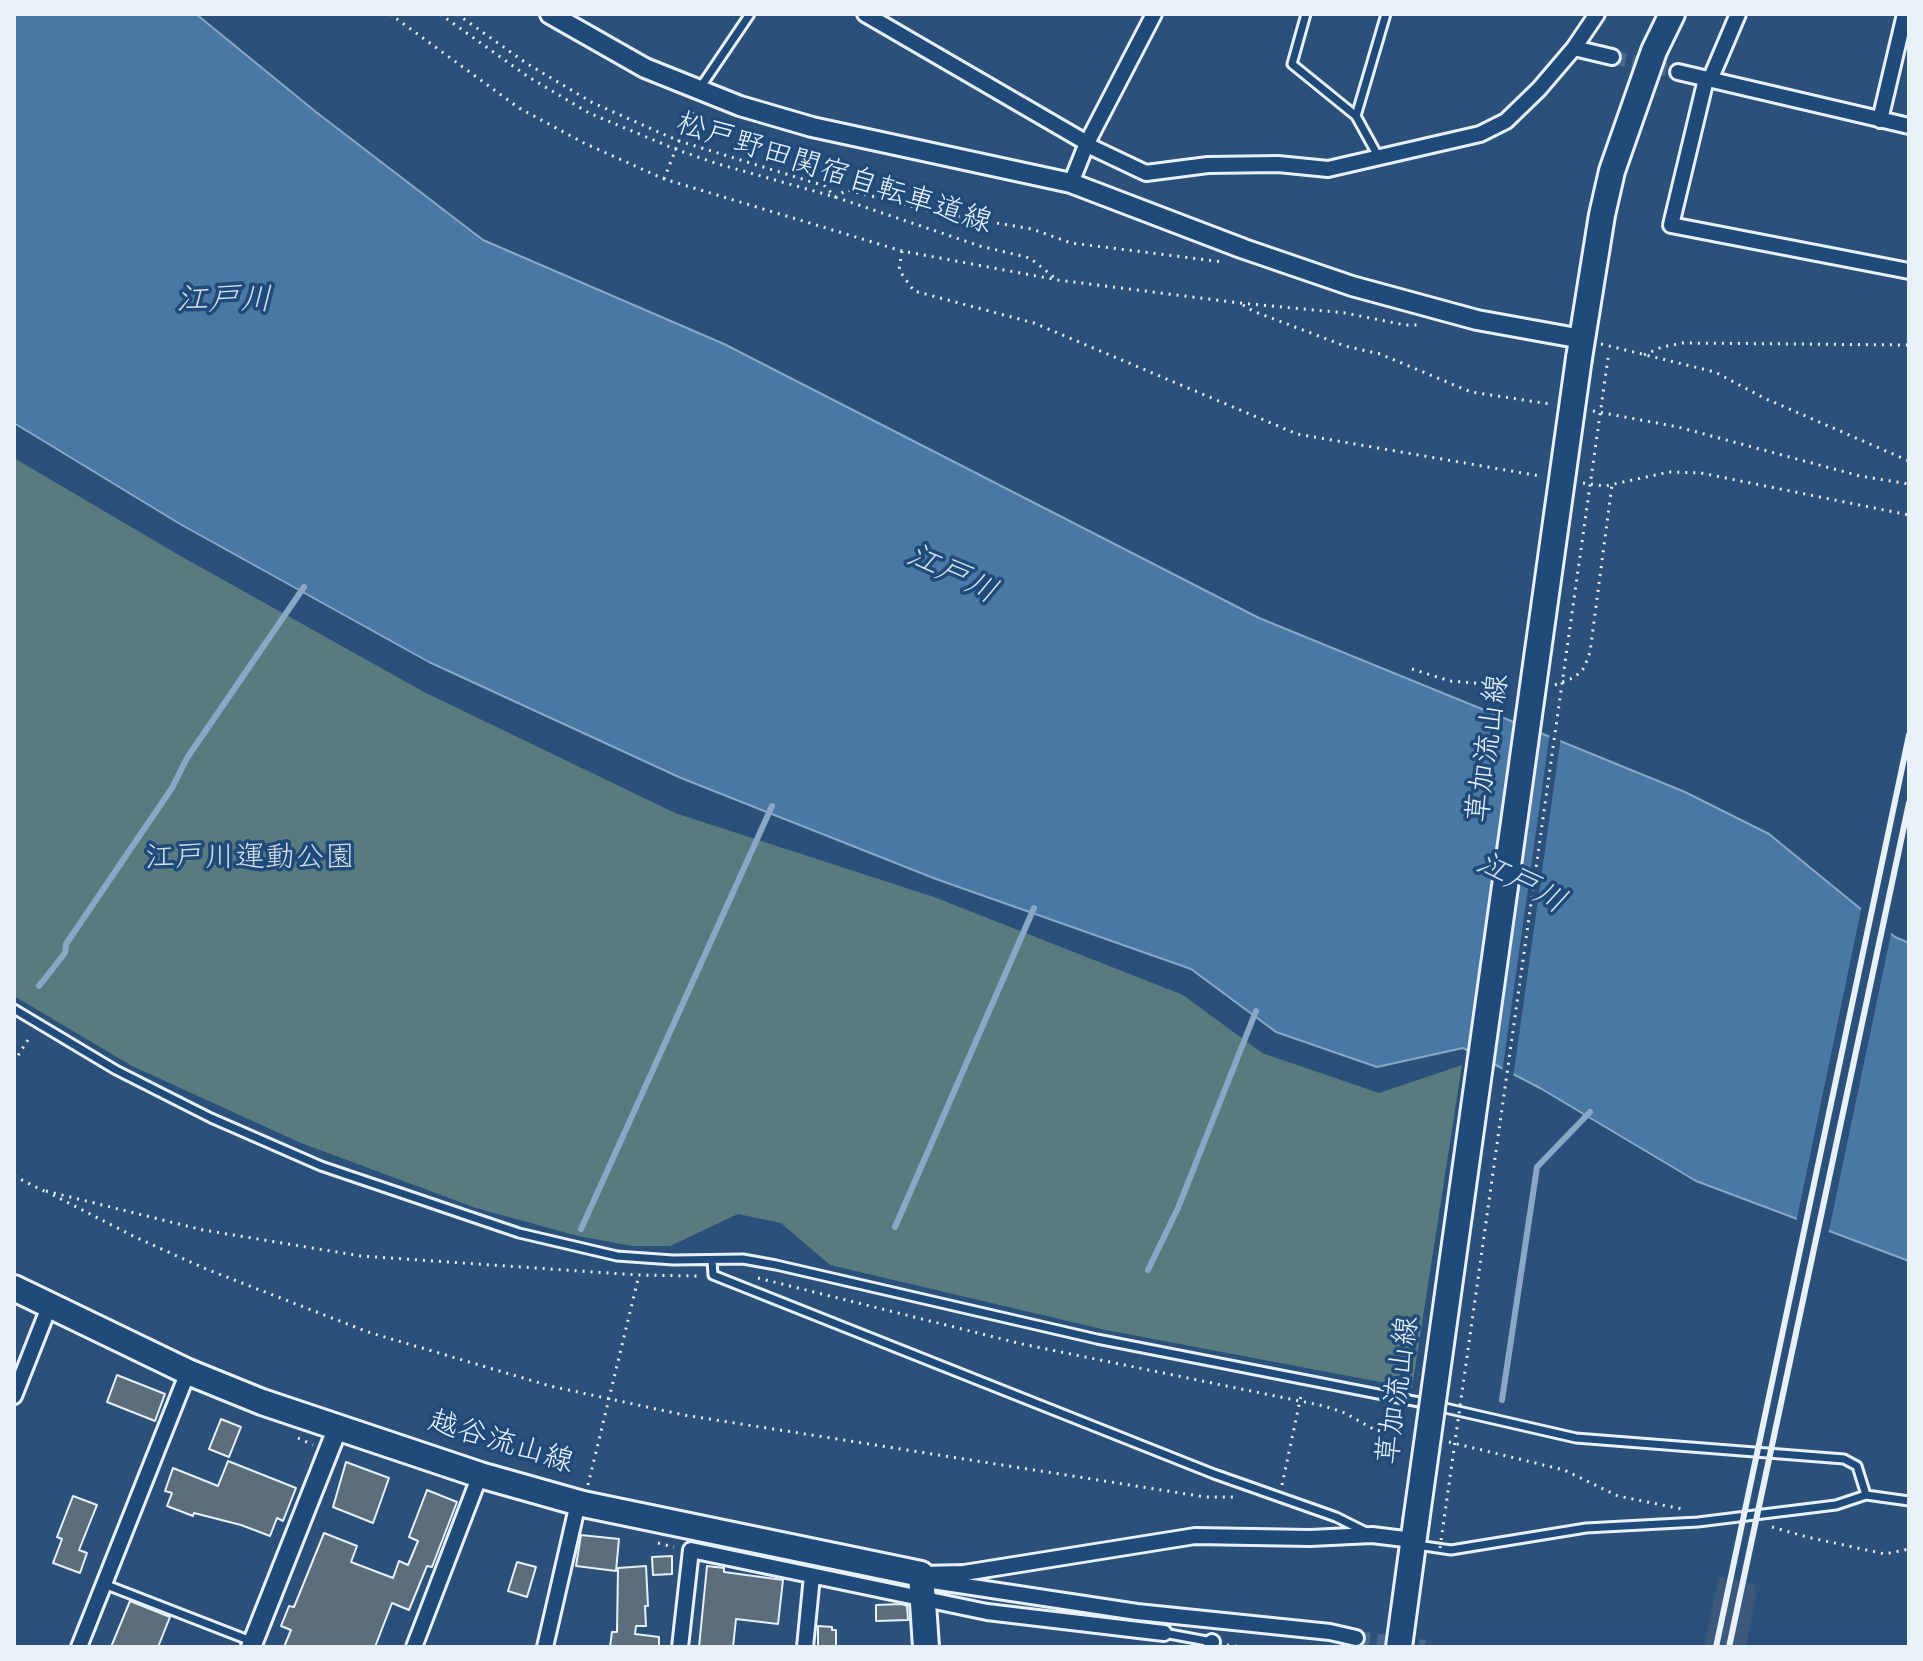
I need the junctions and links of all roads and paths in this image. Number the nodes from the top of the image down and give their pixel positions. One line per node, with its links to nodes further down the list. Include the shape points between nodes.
1 (390, 14): 26 (path, via 519,108)
2 (440, 14): 24 (path, 松戸野田関宿自転車道線, via 589,113)
3 (457, 14): 22 (path, via 593,103)
4 (550, 14): 18 (street)
5 (750, 14): 18 (lane)
6 (865, 14): 23 (street)
7 (1154, 14): 23 (street)
8 (1306, 14): 19 (lane, via 1292,64)
9 (1386, 14): 19 (lane)
10 (1597, 14): 14 (street)
11 (1672, 14): 35 (main road, 草加流山線, via 1612,171)
12 (1738, 14): 17 (street)
13 (1905, 14): 20 (street)
14 (1574, 48): 15 (street); 25 (street, via 1506,121 1480,134)
15 (1612, 57)
16 (1678, 72): 17 (street)
17 (1708, 80): 20 (street); 31 (street, via 1671,225)
18 (700, 98): 22 (path); 27 (street)
19 (1356, 116): 25 (lane)
20 (1880, 120): 21 (street)
21 (1909, 126)
22 (679, 141): 24 (path); 28 (path, via 825,186)
23 (1087, 144): 25 (street, via 1146,173 1208,165 1328,169); 27 (street)
24 (675, 149): 26 (path); 28 (path, 松戸野田関宿自転車道線)
25 (1379, 158)
26 (664, 179): 29 (path)
27 (1071, 183): 35 (street, via 1352,286)
28 (835, 197): 30 (path, via 847,190 1032,229 1071,243); 32 (path, 松戸野田関宿自転車道線, via 1030,258)
29 (902, 251): 32 (path); 39 (path, via 899,270 914,291 1034,323 1297,434)
30 (1226, 263)
31 (1909, 271)
32 (1058, 280): 33 (path, 松戸野田関宿自転車道線)
33 (1424, 325)
34 (1909, 345): 36 (path, via 1683,343)
35 (1580, 349): 36 (path); 63 (main road, 草加流山線, bridge)
36 (1644, 355): 38 (path, via 1715,372)
37 (1608, 358): 64 (path, bridge)
38 (1909, 461)
39 (1543, 476)
40 (1574, 481): 41 (path, via 1605,486 1669,472 1701,473)
41 (1909, 515)
42 (14, 1009): 43 (lane)
43 (38, 1024): 44 (path); 46 (lane, via 172,1099 369,1183 591,1251 643,1259)
44 (14, 1062)
45 (14, 1176): 52 (path, via 206,1269 368,1332)
46 (712, 1260): 57 (lane, via 776,1265 1097,1339 1576,1438 1844,1459 1857,1466); 62 (lane, via 713,1275 726,1281)
47 (638, 1275): 52 (path)
48 (14, 1288): 49 (main road, 越谷流山線)
49 (49, 1307): 50 (main road, 越谷流山線); 51 (street)
50 (188, 1372): 54 (main road, 越谷流山線); 67 (street)
51 (14, 1396)
52 (610, 1399): 58 (path, via 827,1438 1206,1497); 60 (path)
53 (1300, 1401): 55 (path)
54 (338, 1427): 56 (main road, 越谷流山線); 72 (street)
55 (1285, 1473)
56 (480, 1475): 60 (main road, 越谷流山線); 74 (street)
57 (1866, 1495): 59 (lane); 64 (lane, via 1836,1505 1698,1522 1586,1528)
58 (1237, 1497)
59 (1909, 1501)
60 (580, 1503): 68 (main road, 越谷流山線); 75 (street)
61 (1770, 1526): 65 (path, via 1885,1554)
62 (1372, 1535): 63 (street); 68 (street, via 1195,1536)
63 (1414, 1536): 64 (lane); 79 (main road, 草加流山線)
64 (1440, 1548)
65 (1909, 1549)
66 (812, 1576): 68 (street); 76 (street, via 691,1550); 77 (street)
67 (104, 1584): 72 (lane); 73 (street)
68 (922, 1584): 69 (street, via 987,1612); 70 (street); 78 (main road)
69 (1164, 1633): 71 (lane)
70 (1356, 1638)
71 (1212, 1644)
72 (252, 1645)
73 (79, 1647)
74 (414, 1647)
75 (545, 1647)
76 (680, 1647)
77 (805, 1647)
78 (926, 1647)
79 (1399, 1647)

